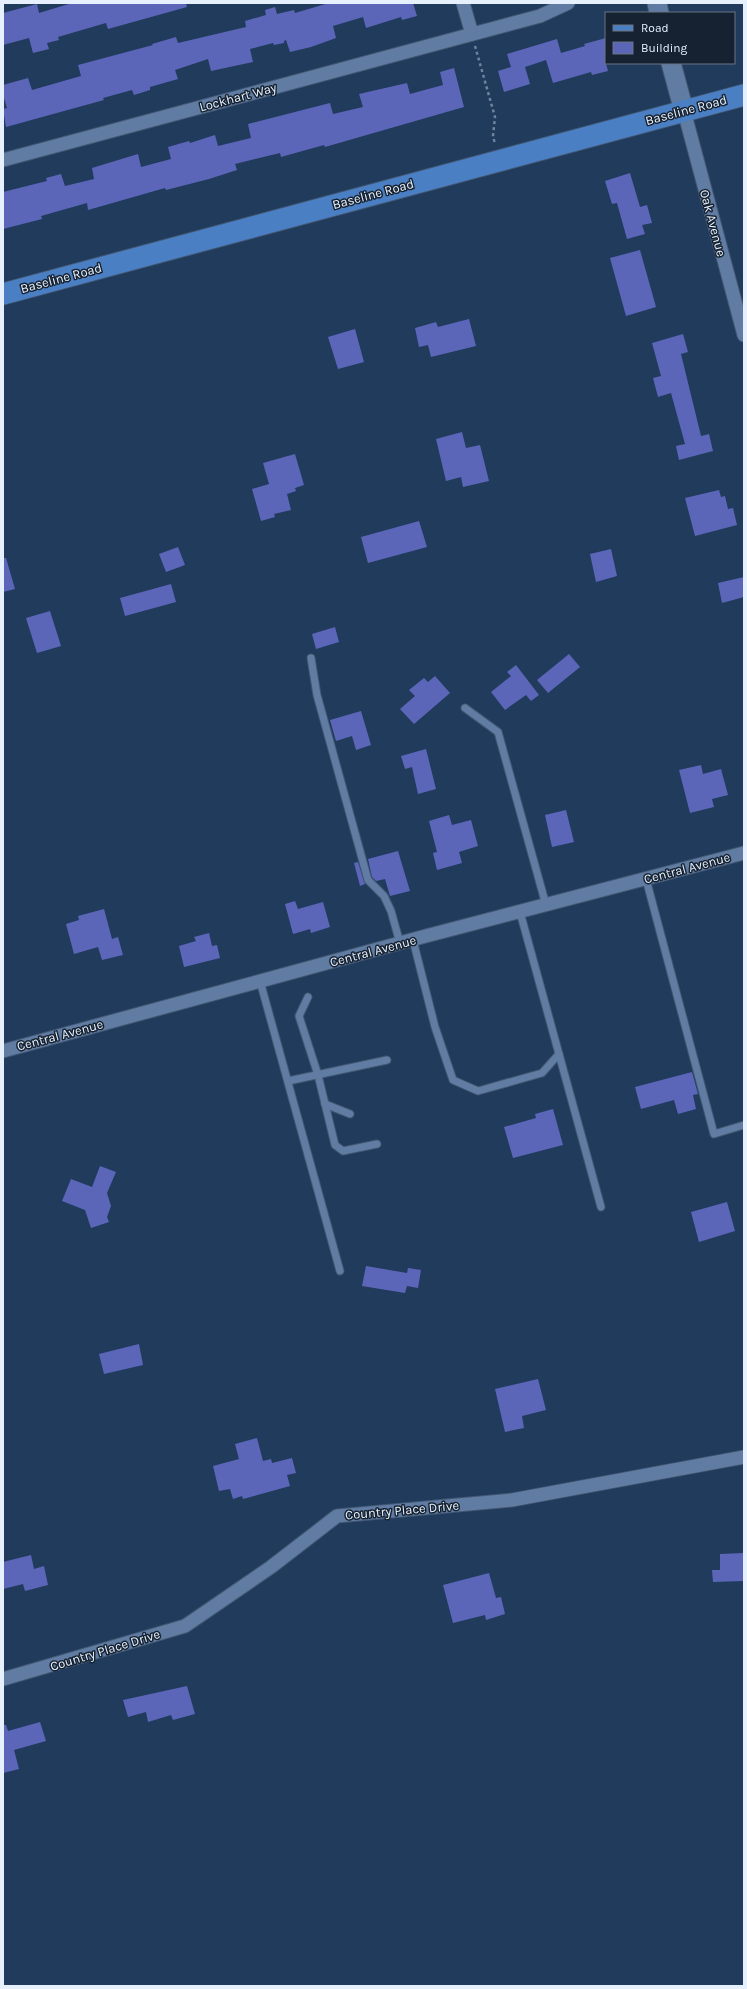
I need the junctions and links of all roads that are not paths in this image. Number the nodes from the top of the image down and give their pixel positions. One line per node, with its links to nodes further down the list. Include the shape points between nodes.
1 (463, 3): 3 (street)
2 (568, 3): 3 (street, Lockhart Way, via 540,16)
3 (472, 34): 7 (street, Lockhart Way)
4 (671, 64): 6 (street)
5 (744, 95): 6 (main road, Baseline Road)
6 (684, 111): 8 (main road, Baseline Road); 9 (street, Oak Avenue)
7 (3, 160)
8 (3, 294)
9 (744, 335)
10 (311, 658): 17 (lane, via 317,695 368,880 384,896)
11 (465, 708): 14 (lane, via 498,732)
12 (744, 853): 13 (street, Central Avenue)
13 (646, 879): 14 (street, Central Avenue); 27 (lane, via 714,1134)
14 (546, 905): 15 (street, Central Avenue)
15 (520, 912): 16 (street, Central Avenue); 21 (lane)
16 (413, 940): 17 (street, Central Avenue); 21 (lane, via 435,1027 453,1080 478,1091 542,1073)
17 (400, 943): 18 (street, Central Avenue)
18 (260, 981): 20 (street, Central Avenue); 24 (lane)
19 (308, 997): 23 (lane, via 299,1016)
20 (3, 1051)
21 (560, 1054): 29 (lane)
22 (387, 1060): 23 (lane)
23 (318, 1075): 24 (lane); 25 (lane)
24 (288, 1081): 30 (lane)
25 (325, 1104): 26 (lane); 28 (lane, via 335,1145 343,1151)
26 (350, 1114)
27 (744, 1125)
28 (377, 1144)
29 (602, 1207)
30 (340, 1271)
31 (744, 1457): 32 (street, Country Place Drive, via 512,1500 337,1516 271,1567 185,1626)
32 (3, 1679)

